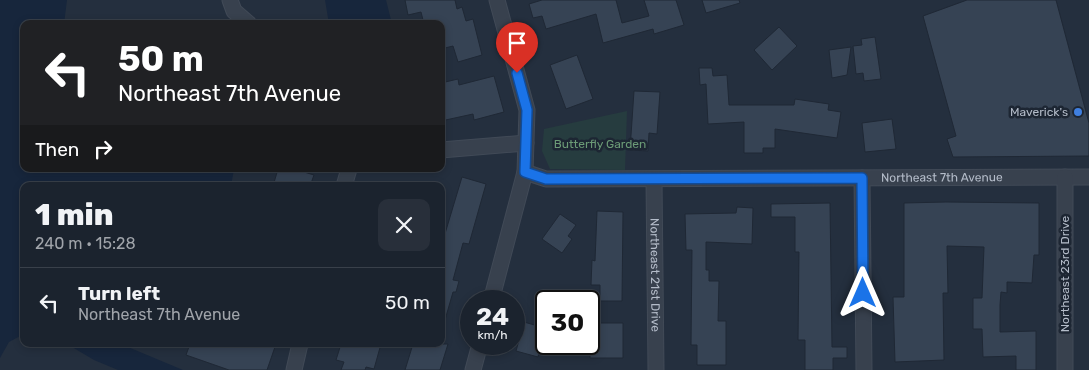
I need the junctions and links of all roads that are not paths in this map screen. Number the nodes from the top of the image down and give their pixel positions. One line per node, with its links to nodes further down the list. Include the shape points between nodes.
1 (230, 0): 3 (street, via 234,11)
2 (497, 0): 4 (street, via 527,110)
3 (244, 20)
4 (526, 143): 5 (street); 6 (street)
5 (445, 150)
6 (525, 172): 10 (street, Northeast 7th Avenue, via 546,179); 11 (street)
7 (1089, 177): 9 (street, Northeast 7th Avenue)
8 (862, 178): 9 (street, Northeast 7th Avenue); 10 (street, Northeast 7th Avenue); 17 (street)
9 (1065, 178): 18 (street, Northeast 23rd Drive)
10 (654, 180): 16 (street, Northeast 21st Drive)
11 (494, 290)
12 (299, 347): 14 (street)
13 (477, 355): 15 (street)
14 (294, 370)
15 (473, 370)
16 (656, 370)
17 (864, 370)
18 (1065, 370)

